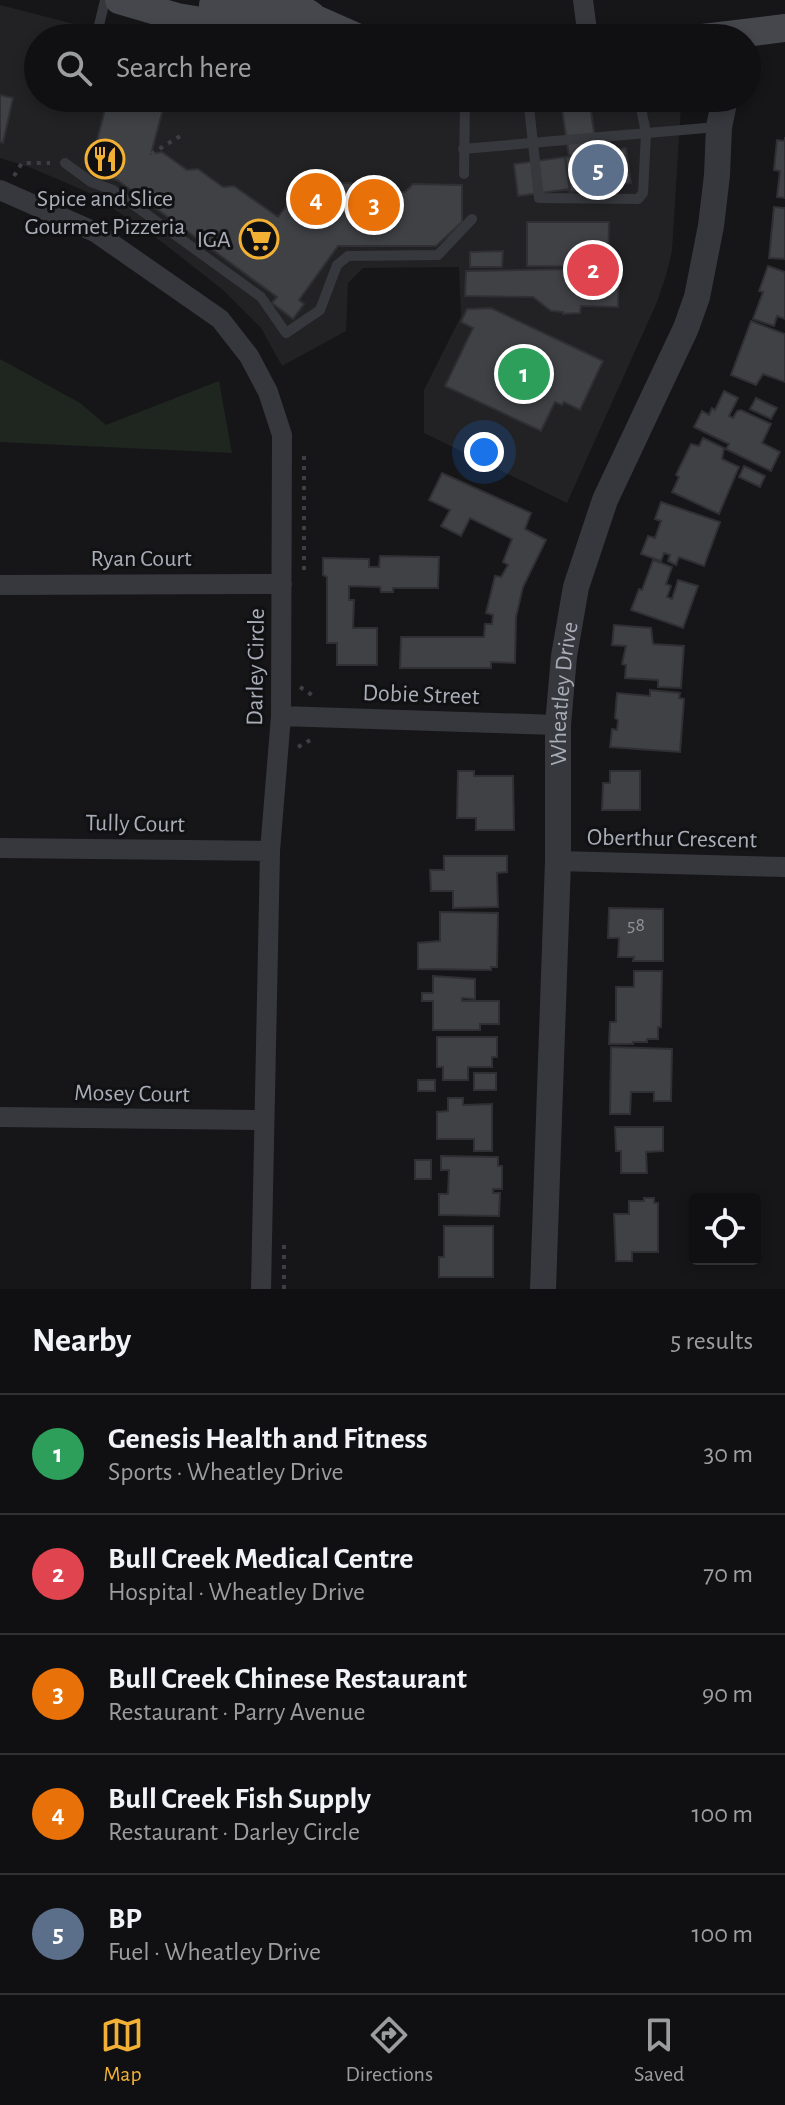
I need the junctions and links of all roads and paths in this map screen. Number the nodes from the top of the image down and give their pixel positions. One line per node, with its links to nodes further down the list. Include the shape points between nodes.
1 (105, 0): 7 (lane)
2 (119, 0): 5 (main road)
3 (583, 0): 9 (street)
4 (282, 15): 5 (main road, via 238,10); 6 (main road, via 300,8)
5 (202, 19): 8 (main road)
6 (316, 19)
7 (99, 24)
8 (224, 24)
9 (586, 24)
10 (785, 28): 11 (main road)
11 (761, 31)
12 (785, 42): 13 (main road)
13 (761, 45)
14 (464, 112): 23 (lane)
15 (530, 112): 22 (lane)
16 (642, 112): 20 (lane)
17 (712, 112): 19 (street, Wheatley Drive)
18 (722, 112): 19 (street, Wheatley Drive)
19 (719, 127): 20 (lane); 37 (street, Wheatley Drive, via 711,226 697,297 605,500 576,587)
20 (646, 133): 22 (lane); 22 (lane, via 643,193 638,199 539,198)
21 (182, 135): 24 (path)
22 (533, 144): 23 (lane)
23 (463, 149): 26 (lane)
24 (151, 154)
25 (65, 163): 28 (path, via 22,163); 29 (lane, via 113,190 261,297 286,333 320,310 337,265 348,256 438,255)
26 (464, 174)
27 (24, 183): 28 (path)
28 (6, 185): 31 (street, Darley Circle, via 95,232 220,319 249,356 282,435)
29 (472, 219)
30 (303, 453): 33 (path)
31 (282, 584): 32 (street, Ryan Court); 35 (street, Darley Circle)
32 (0, 585)
33 (304, 589)
34 (301, 676): 36 (path, via 298,686 315,695)
35 (281, 716): 36 (street, Dobie Street); 40 (street, Darley Circle)
36 (315, 716): 37 (street, Dobie Street); 38 (path, via 315,737 298,745)
37 (558, 725): 41 (street, Wheatley Drive)
38 (294, 755)
39 (0, 848): 40 (street, Tully Court)
40 (270, 851): 44 (street, Darley Circle)
41 (558, 861): 42 (street, Oberthur Crescent); 48 (street, Wheatley Drive)
42 (785, 867)
43 (0, 1117): 44 (street, Mosey Court)
44 (264, 1120): 46 (street, Darley Circle)
45 (284, 1241): 47 (path)
46 (261, 1289)
47 (284, 1289)
48 (543, 1289)

